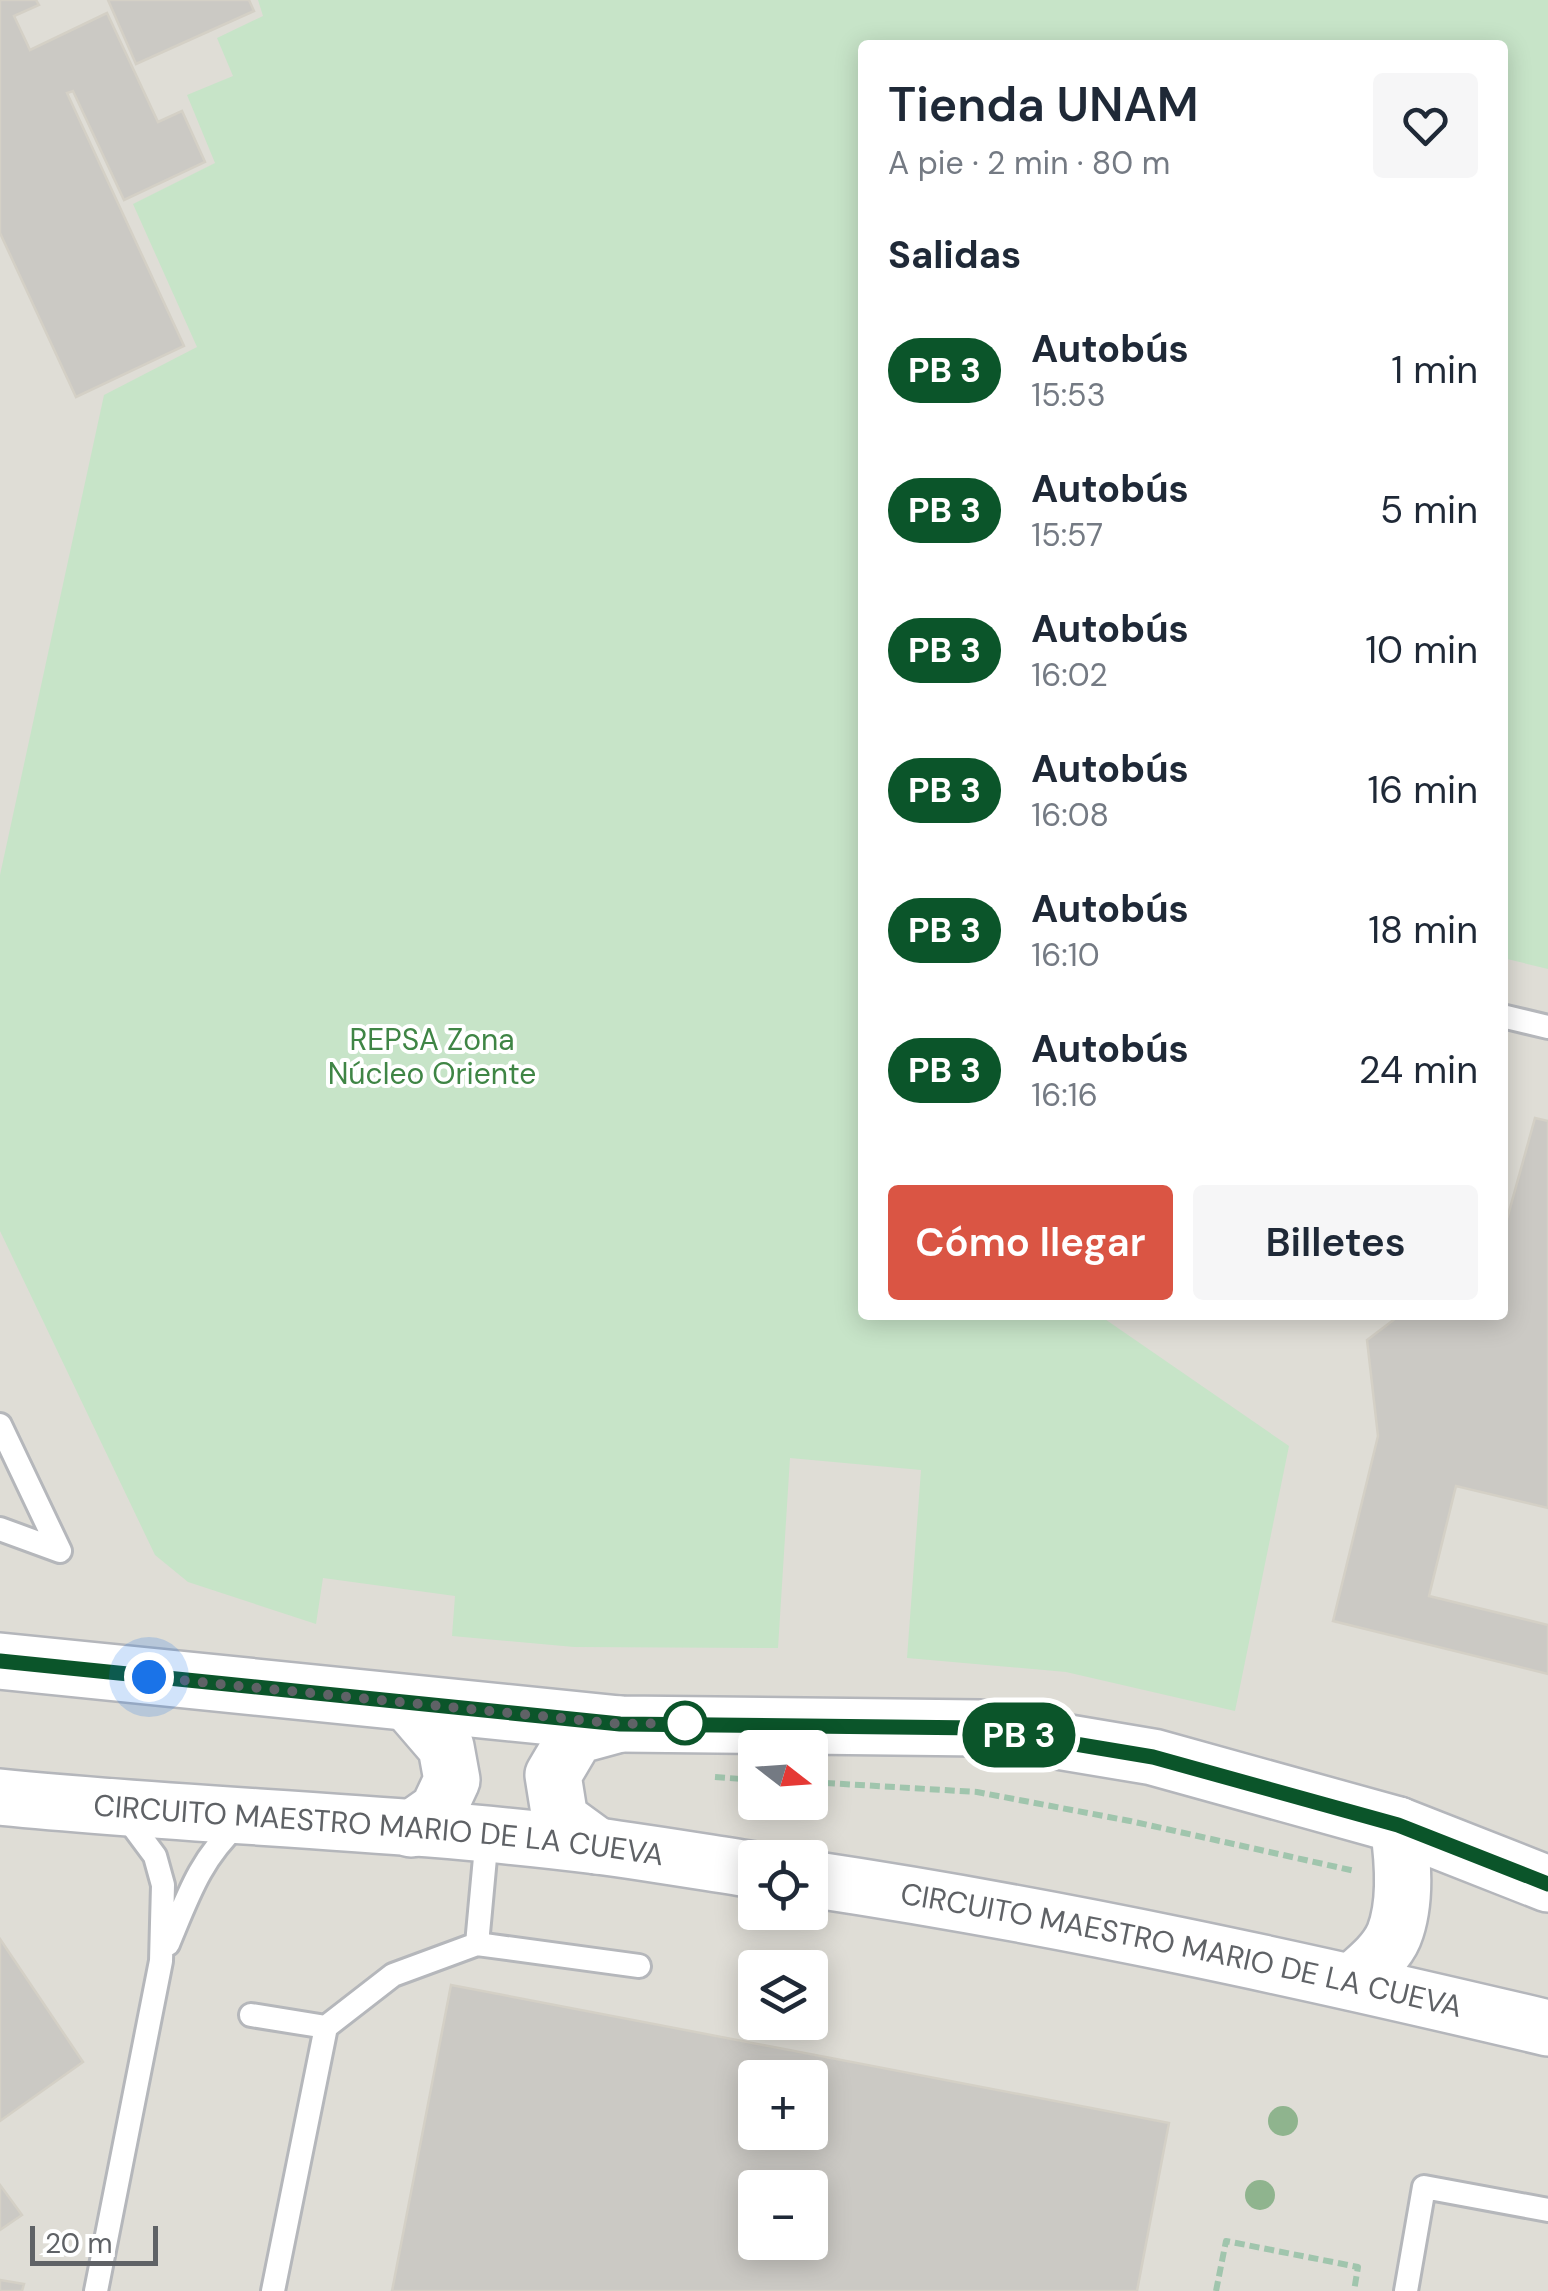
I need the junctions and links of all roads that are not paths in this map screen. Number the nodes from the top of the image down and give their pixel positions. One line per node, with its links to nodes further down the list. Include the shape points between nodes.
1 (1508, 1020): 2 (lane)
2 (1548, 1027)
3 (0, 1424): 4 (lane, via 60,1551)
4 (0, 1529)
5 (0, 1661): 6 (street)
6 (409, 1704): 7 (street); 12 (street, via 446,1747 452,1780 438,1810)
7 (620, 1724): 11 (street, via 980,1728 1153,1757); 14 (street, via 576,1736 553,1775 560,1819)
8 (0, 1796): 9 (street, CIRCUITO MAESTRO MARIO DE LA CUEVA)
9 (120, 1809): 10 (street, CIRCUITO MAESTRO MARIO DE LA CUEVA); 19 (lane, via 155,1856 163,1885)
10 (246, 1817): 12 (street, CIRCUITO MAESTRO MARIO DE LA CUEVA); 19 (lane, via 203,1862)
11 (1398, 1825): 17 (street); 21 (street, via 1404,1871 1394,1934)
12 (411, 1828): 13 (street, CIRCUITO MAESTRO MARIO DE LA CUEVA)
13 (487, 1836): 14 (street, CIRCUITO MAESTRO MARIO DE LA CUEVA); 18 (lane)
14 (597, 1846): 15 (street, CIRCUITO MAESTRO MARIO DE LA CUEVA)
15 (738, 1867)
16 (828, 1881): 21 (street, CIRCUITO MAESTRO MARIO DE LA CUEVA)
17 (1548, 1884)
18 (477, 1944): 20 (lane); 23 (lane, via 393,1975)
19 (161, 1962): 26 (lane)
20 (639, 1966)
21 (1352, 1982): 24 (street, CIRCUITO MAESTRO MARIO DE LA CUEVA)
22 (251, 2016): 23 (lane)
23 (326, 2027): 27 (lane)
24 (1548, 2028)
25 (1548, 2210): 28 (lane, via 1424,2187)
26 (96, 2291)
27 (273, 2291)
28 (1406, 2291)

